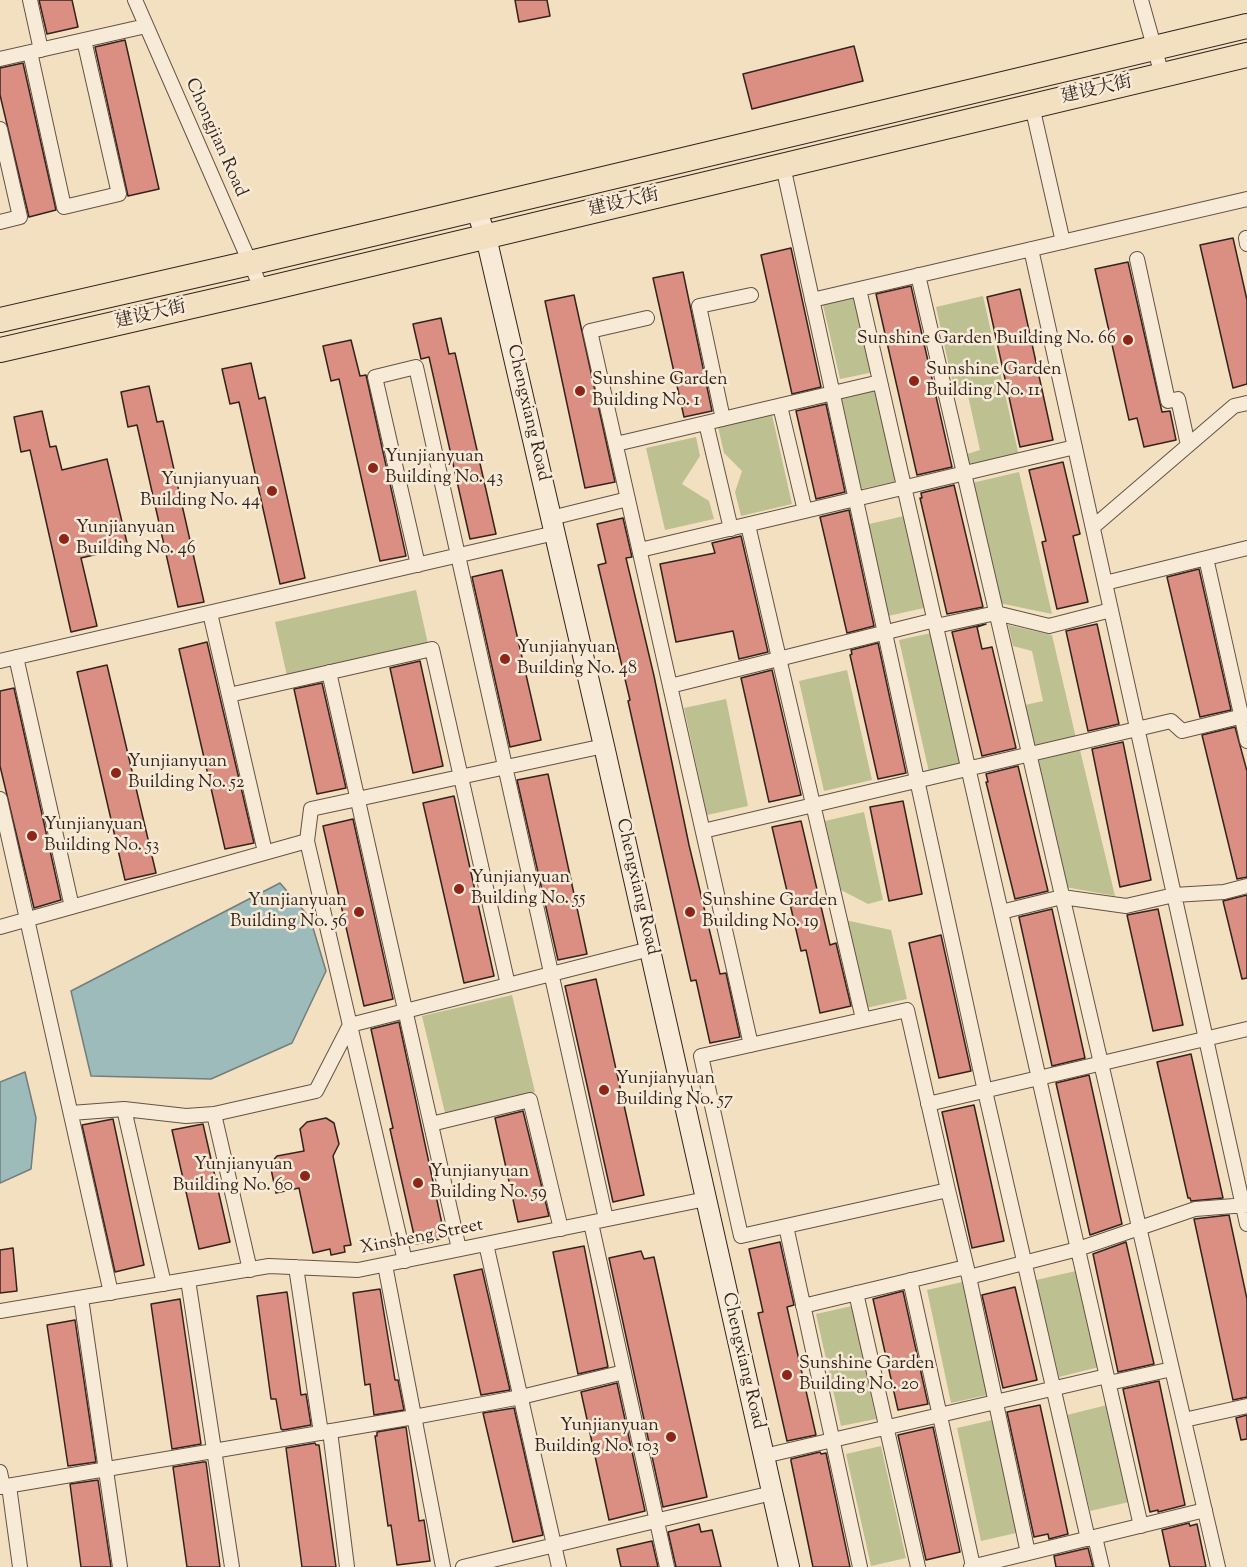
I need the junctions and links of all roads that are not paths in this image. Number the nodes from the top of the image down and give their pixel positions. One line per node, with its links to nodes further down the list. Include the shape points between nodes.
1 (30, 0): 8 (street)
2 (135, 0): 4 (street, Chongjian Road)
3 (1142, 0): 7 (street)
4 (146, 26): 6 (street); 22 (street, Chongjian Road)
5 (1247, 26): 7 (highway, 建设大街)
6 (84, 40): 8 (street); 8 (street, via 119,194 64,207)
7 (1154, 48): 11 (street); 16 (highway, 建设大街)
8 (35, 51): 10 (street)
9 (1247, 55): 11 (highway, 建设大街)
10 (0, 59)
11 (1162, 75): 12 (highway, 建设大街)
12 (1032, 106): 14 (highway, 建设大街); 19 (street)
13 (0, 129): 17 (street, via 20,217)
14 (783, 166): 18 (highway, 建设大街); 27 (street)
15 (1247, 199): 19 (street)
16 (476, 209): 18 (main road, Chengxiang Road); 22 (highway, 建设大街)
17 (0, 222)
18 (486, 237): 25 (highway, 建设大街); 46 (main road, Chengxiang Road)
19 (1063, 242): 20 (street)
20 (1031, 249): 23 (street); 39 (street)
21 (1137, 260): 38 (street, via 1168,401 1178,399)
22 (250, 263): 25 (street, Chongjian Road); 29 (highway, 建设大街)
23 (918, 275): 24 (street); 40 (street)
24 (859, 289): 27 (street); 31 (street)
25 (262, 290): 30 (highway, 建设大街)
26 (751, 295): 35 (street, via 699,306)
27 (812, 300): 32 (street)
28 (647, 318): 37 (street, via 590,331)
29 (0, 320)
30 (0, 350)
31 (880, 382): 32 (street); 41 (street)
32 (832, 393): 34 (street); 43 (street)
33 (1247, 403): 38 (street, via 1234,406)
34 (780, 406): 35 (street); 44 (street)
35 (723, 419): 36 (street)
36 (706, 423): 37 (street); 48 (street)
37 (616, 444): 42 (street)
38 (1188, 445): 47 (street)
39 (1075, 447): 40 (street); 47 (street)
40 (964, 474): 41 (street); 57 (street)
41 (904, 488): 43 (street); 58 (street)
42 (628, 499): 46 (street); 50 (street)
43 (856, 499): 44 (street); 59 (street)
44 (805, 511): 45 (street)
45 (748, 525): 48 (street); 61 (street)
46 (553, 526): 51 (street); 69 (main road, Chengxiang Road)
47 (1092, 527): 54 (street)
48 (731, 529): 50 (street)
49 (1247, 548): 52 (street)
50 (640, 550): 64 (street)
51 (458, 556): 53 (street); 53 (street, via 416,367 406,369 375,376); 71 (street)
52 (1206, 558): 54 (street); 66 (street)
53 (418, 565): 56 (street)
54 (1105, 583): 55 (street)
55 (1111, 610): 57 (street, via 1049,626); 67 (street)
56 (210, 613): 60 (street); 65 (street)
57 (996, 613): 58 (street); 70 (street)
58 (935, 623): 59 (street); 72 (street)
59 (885, 633): 61 (street); 74 (street)
60 (16, 657): 62 (street); 84 (street)
61 (780, 659): 64 (street); 77 (street)
62 (0, 661)
63 (329, 672): 65 (street); 73 (street, via 432,649); 76 (street)
64 (670, 686): 78 (street)
65 (229, 695): 80 (street)
66 (1244, 716): 67 (street, via 1182,731 1172,721); 68 (street)
67 (1138, 729): 70 (street); 82 (street)
68 (1247, 741)
69 (604, 746): 71 (street); 88 (main road, Chengxiang Road)
70 (1029, 755): 72 (street); 83 (street)
71 (505, 767): 73 (street); 89 (street)
72 (969, 769): 74 (street); 85 (street)
73 (461, 777): 76 (street); 90 (street)
74 (918, 781): 77 (street); 101 (street)
75 (0, 799): 86 (street)
76 (357, 799): 79 (street, via 311,809); 91 (street)
77 (814, 805): 78 (street); 92 (street)
78 (703, 831): 96 (street)
79 (307, 841): 80 (street); 93 (street)
80 (265, 852): 84 (street)
81 (1247, 886): 82 (street, via 1224,892)
82 (1174, 895): 83 (street, via 1126,906); 95 (street)
83 (1062, 897): 85 (street); 99 (street)
84 (72, 907): 86 (street)
85 (1001, 912): 100 (street)
86 (28, 919): 87 (street); 104 (street)
87 (0, 927)
88 (650, 949): 89 (street); 98 (main road, Chengxiang Road)
89 (551, 974): 90 (street); 110 (street)
90 (508, 985): 91 (street)
91 (405, 1011): 93 (street); 106 (street)
92 (864, 1019): 96 (street); 102 (street, via 908,1010)
93 (350, 1025): 105 (street, via 315,1091); 121 (street)
94 (1247, 1029): 95 (street)
95 (1206, 1039): 99 (street); 109 (street)
96 (751, 1045): 97 (street)
97 (701, 1056): 98 (street); 116 (street)
98 (675, 1061): 108 (main road, Chengxiang Road)
99 (1101, 1064): 100 (street); 114 (street)
100 (1039, 1078): 101 (street); 120 (street)
101 (986, 1091): 102 (street); 122 (street)
102 (928, 1104): 107 (street)
103 (124, 1108): 104 (street); 105 (street, via 186,1116); 129 (street)
104 (71, 1113): 130 (street)
105 (214, 1114): 125 (street)
106 (431, 1124): 115 (street, via 530,1100); 119 (street)
107 (948, 1190): 113 (street); 126 (street)
108 (706, 1199): 110 (street, Xinsheng Street); 117 (main road, Chengxiang Road)
109 (1245, 1205): 112 (street); 114 (street, via 1195,1209)
110 (606, 1219): 111 (street, Xinsheng Street)
111 (591, 1223): 115 (street, Xinsheng Street); 136 (street)
112 (1247, 1224)
113 (786, 1226): 116 (street); 133 (street)
114 (1140, 1228): 120 (street); 135 (street)
115 (561, 1229): 118 (street, Xinsheng Street)
116 (741, 1236): 117 (street)
117 (716, 1242): 149 (main road, Chengxiang Road)
118 (486, 1244): 119 (street, Xinsheng Street); 139 (street)
119 (459, 1249): 121 (street, Xinsheng Street)
120 (1078, 1249): 122 (street); 137 (street)
121 (405, 1261): 123 (street, Xinsheng Street)
122 (1025, 1263): 126 (street); 138 (street)
123 (385, 1265): 124 (street, Xinsheng Street, via 358,1270); 143 (street)
124 (296, 1268): 125 (street, Xinsheng Street); 146 (street)
125 (250, 1269): 127 (street, Xinsheng Street)
126 (968, 1272): 128 (street); 140 (street)
127 (188, 1280): 129 (street, Xinsheng Street); 148 (street)
128 (910, 1280): 131 (street); 142 (street)
129 (164, 1284): 130 (street, Xinsheng Street)
130 (111, 1293): 132 (street, Xinsheng Street)
131 (856, 1293): 133 (street); 145 (street)
132 (81, 1298): 134 (street, Xinsheng Street); 150 (street)
133 (803, 1306): 147 (street)
134 (0, 1311)
135 (1172, 1369): 137 (street); 144 (street)
136 (624, 1372): 139 (street); 155 (street)
137 (1108, 1380): 138 (street); 156 (street)
138 (1054, 1389): 140 (street); 157 (street)
139 (521, 1397): 143 (street); 158 (street)
140 (996, 1402): 142 (street); 159 (street)
141 (1247, 1406): 144 (street)
142 (940, 1415): 145 (street); 171 (street)
143 (414, 1417): 146 (street); 164 (street)
144 (1184, 1420): 154 (street)
145 (886, 1428): 147 (street); 170 (street)
146 (326, 1432): 148 (street); 163 (street)
147 (832, 1440): 149 (street); 169 (street)
148 (214, 1451): 150 (street); 162 (street)
149 (764, 1456): 153 (main road, Chengxiang Road)
150 (106, 1469): 152 (street); 161 (street)
151 (0, 1472): 152 (street)
152 (4, 1487): 160 (street)
153 (772, 1492): 155 (street); 168 (main road, Chengxiang Road)
154 (1204, 1510): 156 (street); 173 (street)
155 (656, 1521): 158 (street); 167 (street)
156 (1141, 1526): 157 (street)
157 (1092, 1538): 159 (street); 172 (street)
158 (554, 1546): 165 (street); 166 (street)
159 (1028, 1553): 171 (street)
160 (20, 1567)
161 (120, 1567)
162 (232, 1567)
163 (347, 1567)
164 (443, 1567)
165 (463, 1567)
166 (559, 1567)
167 (667, 1567)
168 (789, 1567)
169 (860, 1567)
170 (918, 1567)
171 (972, 1567)
172 (1102, 1567)
173 (1218, 1567)

